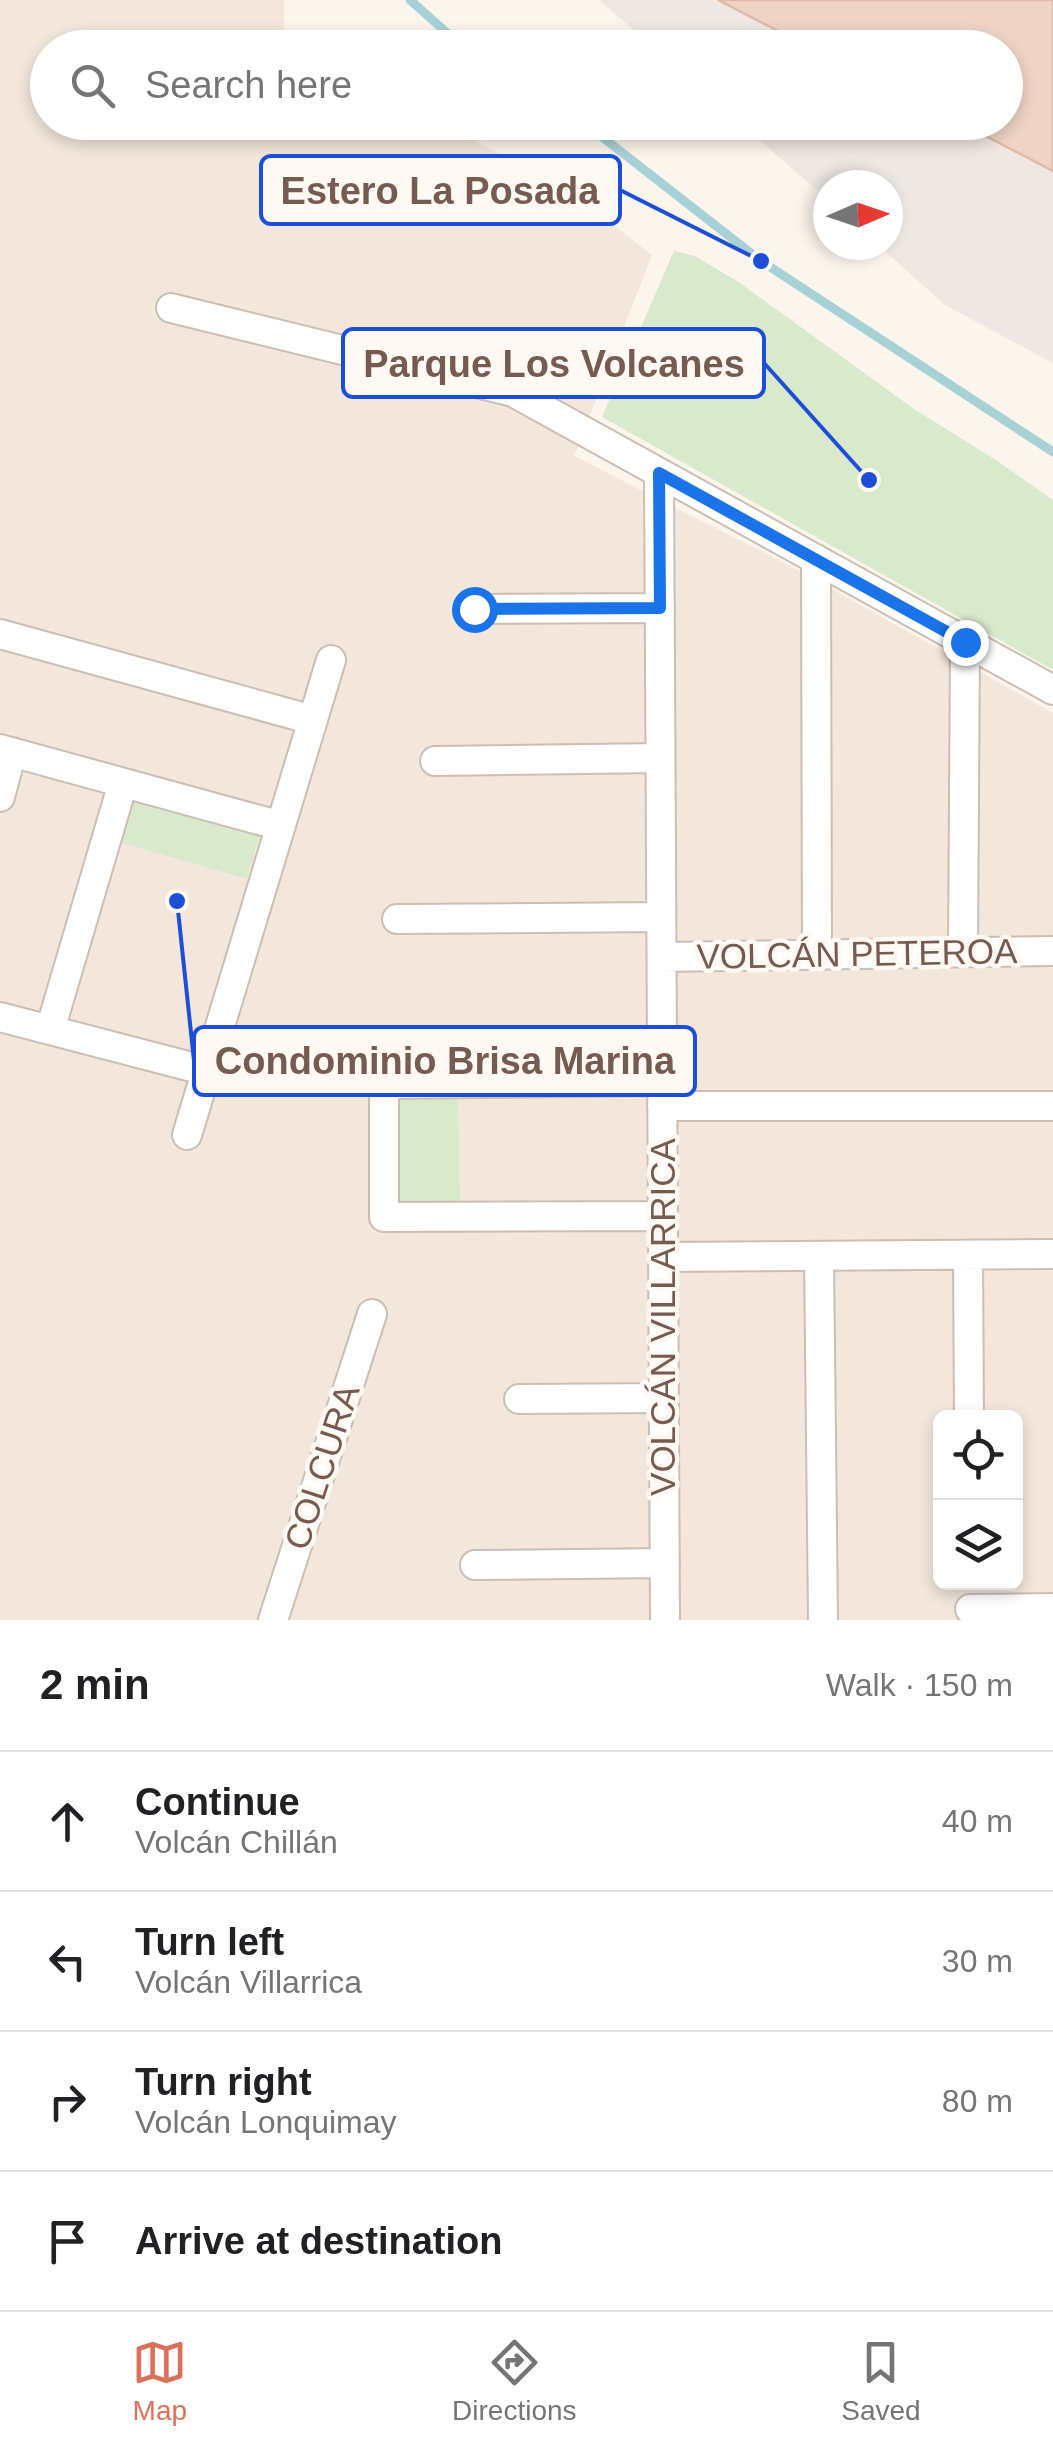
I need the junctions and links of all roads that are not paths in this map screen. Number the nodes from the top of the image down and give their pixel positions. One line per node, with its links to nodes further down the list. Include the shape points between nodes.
1 (171, 308): 2 (street, via 514,392)
2 (659, 473): 3 (street); 4 (street, VOLCÁN VILLARRICA)
3 (816, 559): 7 (street); 21 (street)
4 (660, 608): 5 (street); 12 (street, VOLCÁN VILLARRICA)
5 (474, 609)
6 (0, 634): 10 (street)
7 (965, 642): 9 (street); 20 (street)
8 (331, 660): 10 (street)
9 (1053, 690)
10 (313, 720): 16 (street)
11 (6, 751): 14 (street); 15 (street)
12 (660, 758): 13 (street); 17 (street, VOLCÁN VILLARRICA)
13 (435, 761)
14 (123, 783): 16 (street); 24 (street)
15 (0, 797)
16 (280, 826): 25 (street)
17 (661, 917): 18 (street, VOLCÁN PETEROA); 22 (street, VOLCÁN VILLARRICA)
18 (397, 919)
19 (1053, 951): 20 (street, VOLCÁN PETEROA)
20 (964, 952): 21 (street, VOLCÁN PETEROA)
21 (817, 954): 22 (street, VOLCÁN PETEROA)
22 (662, 956): 26 (street, VOLCÁN VILLARRICA)
23 (0, 1017): 24 (street)
24 (50, 1030): 25 (street)
25 (206, 1072): 28 (street)
26 (662, 1093): 27 (street); 29 (street, VOLCÁN VILLARRICA); 29 (street, via 384,1084 384,1217)
27 (1053, 1106)
28 (187, 1135)
29 (663, 1216): 33 (street, VOLCÁN VILLARRICA)
30 (1053, 1254): 31 (street)
31 (968, 1255): 32 (street); 37 (street)
32 (819, 1256): 33 (street); 44 (street)
33 (663, 1257): 35 (street, VOLCÁN VILLARRICA)
34 (372, 1314): 42 (street, COLCURA)
35 (664, 1398): 36 (street); 38 (street, VOLCÁN VILLARRICA)
36 (519, 1400)
37 (969, 1410)
38 (665, 1563): 39 (street); 43 (street, VOLCÁN VILLARRICA)
39 (475, 1566)
40 (970, 1604): 41 (street)
41 (1053, 1608)
42 (273, 1620)
43 (665, 1620)
44 (823, 1620)

